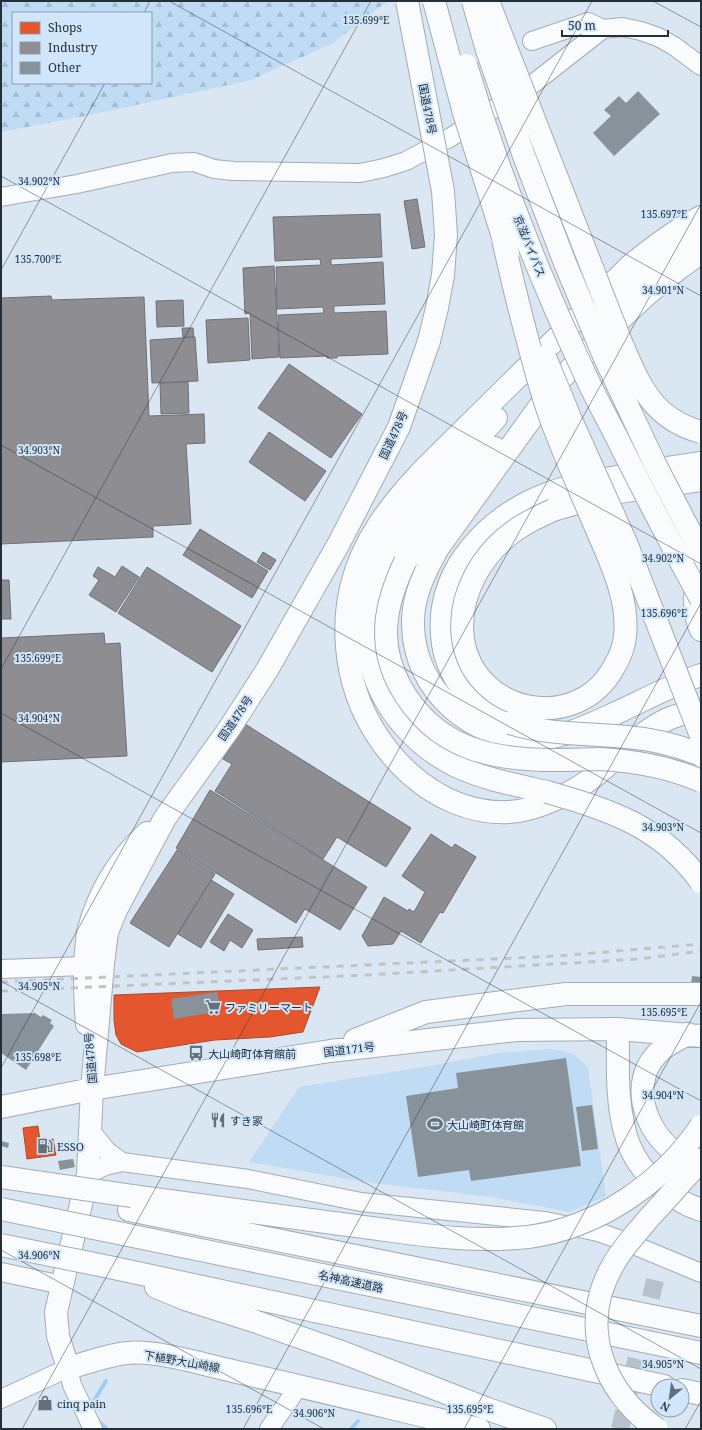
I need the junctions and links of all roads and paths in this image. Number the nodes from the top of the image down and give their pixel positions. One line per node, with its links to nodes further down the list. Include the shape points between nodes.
1 (407, 1): 35 (main road, 国道478号, bridge, via 444,191 446,235 443,275 429,341 399,427 338,544 267,670 229,729)
2 (434, 1): 11 (main road, bridge)
3 (447, 1): 27 (main road, 京滋バイパス, bridge, via 471,84 527,242 583,372)
4 (473, 1): 20 (main road, bridge, via 487,50 564,262 604,356)
5 (488, 1): 18 (main road, bridge, via 621,342 641,387 662,413 675,422)
6 (603, 29): 7 (street, via 588,22); 8 (street, via 622,27 658,37); 9 (street, via 534,83 452,136 406,161 384,168 360,173 241,171 214,169 178,159 77,184)
7 (532, 41)
8 (701, 66)
9 (1, 196)
10 (701, 217): 16 (main road, via 684,225 630,266)
11 (502, 240): 22 (main road, bridge, via 520,314 553,426 583,496 586,503 589,510 592,517 604,545 624,602 626,621 620,657 599,688 585,698 552,709 535,709 519,705 489,687 478,675 470,660 462,628 467,594 483,562 494,549 520,527 573,503 579,502 586,500 592,498 612,493); 31 (main road, bridge, via 550,371 627,545)
12 (701, 240): 21 (main road, via 682,248 650,270 616,300 503,410)
13 (701, 255): 15 (main road, via 668,276)
14 (701, 269): 15 (main road, via 686,273)
15 (639, 302): 17 (main road)
16 (524, 371): 21 (main road); 30 (main road, via 400,495 371,535 358,562 346,611 346,633 353,682 369,722 382,743 423,785 458,804 474,809 508,812 541,806 582,785 658,724 684,713)
17 (553, 388): 25 (main road); 29 (main road, via 442,542 428,566 415,604 413,624 414,644 428,681 452,709 484,730 501,736 539,739 591,725)
18 (701, 432)
19 (701, 463): 32 (main road, bridge, via 571,486 520,506 499,520 462,558 449,582 440,620 442,643 448,664 458,684 490,713 526,728 654,740)
20 (658, 470): 23 (main road, bridge); 24 (main road, bridge)
21 (448, 471): 25 (main road, via 400,533)
22 (701, 480)
23 (701, 539)
24 (701, 553)
25 (398, 554): 33 (main road, bridge, via 397,580 387,613 386,643 389,659 395,677 418,713 452,741 472,750 513,759 600,759 659,766); 34 (main road, via 375,578 367,616 370,664 376,683 386,701 400,722 417,739 454,765 495,780)
26 (701, 569): 28 (main road, via 695,605)
27 (701, 599)
28 (701, 630)
29 (701, 675)
30 (701, 710)
31 (701, 736)
32 (701, 755)
33 (701, 781)
34 (547, 792): 36 (main road, bridge, via 589,800 640,819 665,832); 37 (main road, bridge, via 612,812 636,824 659,838 679,855)
35 (165, 818): 38 (main road, 国道478号, via 155,824 115,870 100,898 88,933); 44 (main road, 国道478号, via 107,932)
36 (701, 862)
37 (701, 882)
38 (85, 966): 39 (street); 44 (main road, 国道478号)
39 (1, 969)
40 (701, 994): 43 (main road, via 566,994 426,1012)
41 (618, 1029): 42 (main road, 国道171号); 43 (main road, 国道171号, via 517,1030); 57 (main road, via 620,1104 625,1133 633,1153 645,1172 664,1190 686,1205)
42 (694, 1035): 50 (main road, via 668,1044 656,1054 643,1083 643,1101 648,1118 667,1146 678,1156)
43 (330, 1051): 44 (main road, 国道171号)
44 (92, 1089): 45 (main road, 国道171号); 47 (main road)
45 (1, 1107)
46 (701, 1126): 55 (main road, bridge, via 682,1152 664,1170 624,1201 579,1224 528,1236 500,1239 456,1238)
47 (90, 1130): 49 (street, via 107,1151); 51 (main road)
48 (701, 1160): 58 (main road, bridge)
49 (122, 1162): 51 (street); 62 (street, via 248,1179 361,1202 545,1221 598,1232 624,1241 659,1265)
50 (701, 1165)
51 (88, 1174): 63 (main road)
52 (1, 1177): 55 (main road, bridge)
53 (1, 1183): 55 (main road)
54 (701, 1183): 58 (main road, bridge, via 666,1206)
55 (130, 1203): 64 (main road)
56 (1, 1209): 65 (main road, 名神高速道路, bridge)
57 (701, 1210)
58 (639, 1230): 76 (main road, bridge, via 613,1263 604,1281 597,1313 598,1340 604,1366 617,1391 637,1413)
59 (1, 1245): 60 (main road, bridge)
60 (114, 1268): 67 (main road); 75 (main road, via 185,1299 339,1351)
61 (1, 1272): 63 (street)
62 (701, 1273)
63 (62, 1285): 66 (main road, via 56,1312 58,1336)
64 (701, 1326)
65 (701, 1353)
66 (68, 1368): 68 (main road, 下植野大山崎線, via 127,1353 151,1354); 71 (street); 72 (street, via 72,1386)
67 (650, 1383)
68 (299, 1386): 73 (street); 74 (main road, 下植野大山崎線)
69 (690, 1392): 70 (main road)
70 (701, 1394)
71 (1, 1399)
72 (93, 1429)
73 (270, 1429)
74 (479, 1429)
75 (545, 1429)
76 (657, 1429)

